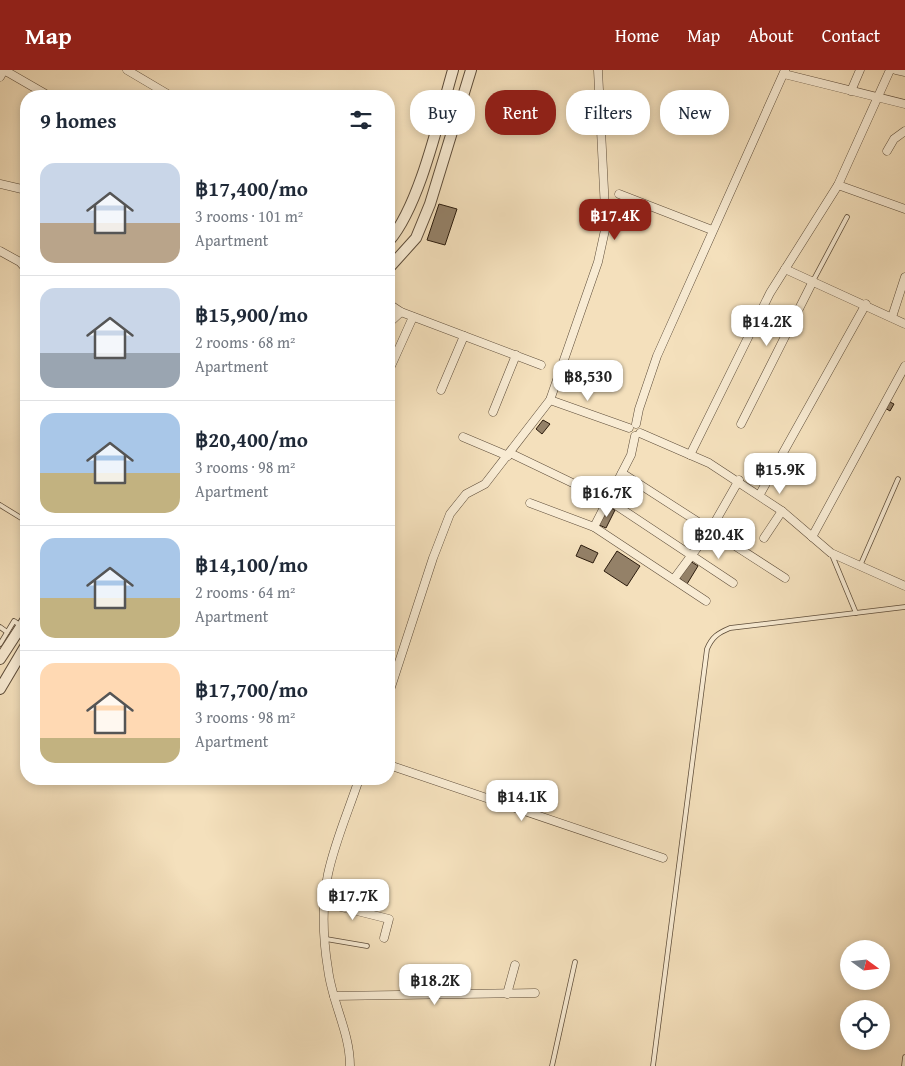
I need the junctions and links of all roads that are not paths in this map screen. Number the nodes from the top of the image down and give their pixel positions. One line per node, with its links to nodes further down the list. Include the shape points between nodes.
1 (4, 70): 11 (street); 12 (street)
2 (126, 70): 13 (street)
3 (453, 70): 26 (street, via 415,194)
4 (471, 70): 28 (street, via 430,204 416,238)
5 (598, 70): 46 (street, via 605,230 598,262)
6 (860, 70): 14 (street)
7 (890, 70): 15 (street)
8 (896, 70): 10 (street)
9 (784, 72): 14 (street); 25 (street)
10 (905, 72)
11 (0, 77)
12 (39, 90)
13 (161, 90)
14 (851, 91): 15 (street)
15 (879, 98): 16 (street); 20 (street)
16 (905, 104)
17 (905, 131): 18 (street, via 894,139)
18 (887, 151)
19 (0, 184): 21 (street)
20 (838, 185): 23 (street); 30 (street)
21 (20, 189)
22 (619, 194): 25 (street)
23 (905, 209)
24 (847, 217): 32 (lane)
25 (712, 230): 48 (street, via 657,356)
26 (395, 234)
27 (0, 251): 29 (street)
28 (395, 261)
29 (20, 262)
30 (785, 269): 32 (street); 54 (street)
31 (905, 277): 37 (street)
32 (813, 281): 33 (street); 49 (street)
33 (866, 304): 37 (street); 58 (street)
34 (395, 308): 35 (street)
35 (401, 312): 36 (street); 38 (street)
36 (413, 317): 40 (street); 42 (street)
37 (892, 317): 39 (street)
38 (395, 318)
39 (905, 324)
40 (464, 336): 41 (street); 45 (street)
41 (516, 355): 43 (street); 47 (street)
42 (395, 357)
43 (541, 365)
44 (905, 366): 66 (street)
45 (441, 390)
46 (550, 400): 50 (street); 53 (street)
47 (493, 412)
48 (636, 424): 50 (street); 51 (street, via 640,427)
49 (741, 424)
50 (629, 428): 51 (street, via 629,434)
51 (638, 435): 54 (street); 55 (street)
52 (463, 437): 53 (street)
53 (509, 455): 59 (street); 85 (street, via 485,484 466,494 450,514)
54 (690, 455): 57 (street)
55 (622, 473): 59 (street); 65 (street)
56 (898, 479): 70 (lane)
57 (739, 480): 58 (street); 65 (street)
58 (760, 494): 62 (street)
59 (608, 500): 64 (street); 69 (street)
60 (530, 503): 64 (street)
61 (0, 505): 63 (lane)
62 (782, 511): 66 (street); 67 (street)
63 (20, 517)
64 (594, 526): 72 (street)
65 (710, 529): 69 (street); 71 (street)
66 (812, 537): 68 (street)
67 (764, 538)
68 (831, 553): 70 (street); 77 (lane)
69 (692, 556): 72 (street); 73 (street)
70 (860, 566): 74 (street)
71 (785, 578)
72 (674, 579): 75 (street)
73 (733, 583)
74 (905, 586)
75 (706, 601)
76 (905, 607): 77 (lane)
77 (856, 613): 102 (lane, via 730,628 711,640)
78 (20, 622): 81 (lane, via 14,621)
79 (0, 627): 81 (lane)
80 (20, 628): 84 (street)
81 (7, 632): 82 (lane)
82 (0, 644)
83 (20, 655): 86 (street)
84 (0, 659)
85 (395, 675)
86 (0, 689)
87 (395, 767): 89 (street)
88 (357, 785): 90 (street, via 329,873)
89 (663, 858)
90 (325, 903): 91 (street, via 389,919); 92 (street)
91 (384, 938)
92 (326, 939): 93 (lane); 98 (street, via 327,968)
93 (367, 946)
94 (575, 962): 101 (lane)
95 (515, 965): 97 (street)
96 (535, 993): 97 (street)
97 (507, 994): 98 (street)
98 (334, 996): 100 (street, via 346,1033)
99 (905, 1057): 103 (lane)
100 (350, 1066)
101 (552, 1066)
102 (653, 1066)
103 (904, 1066)

